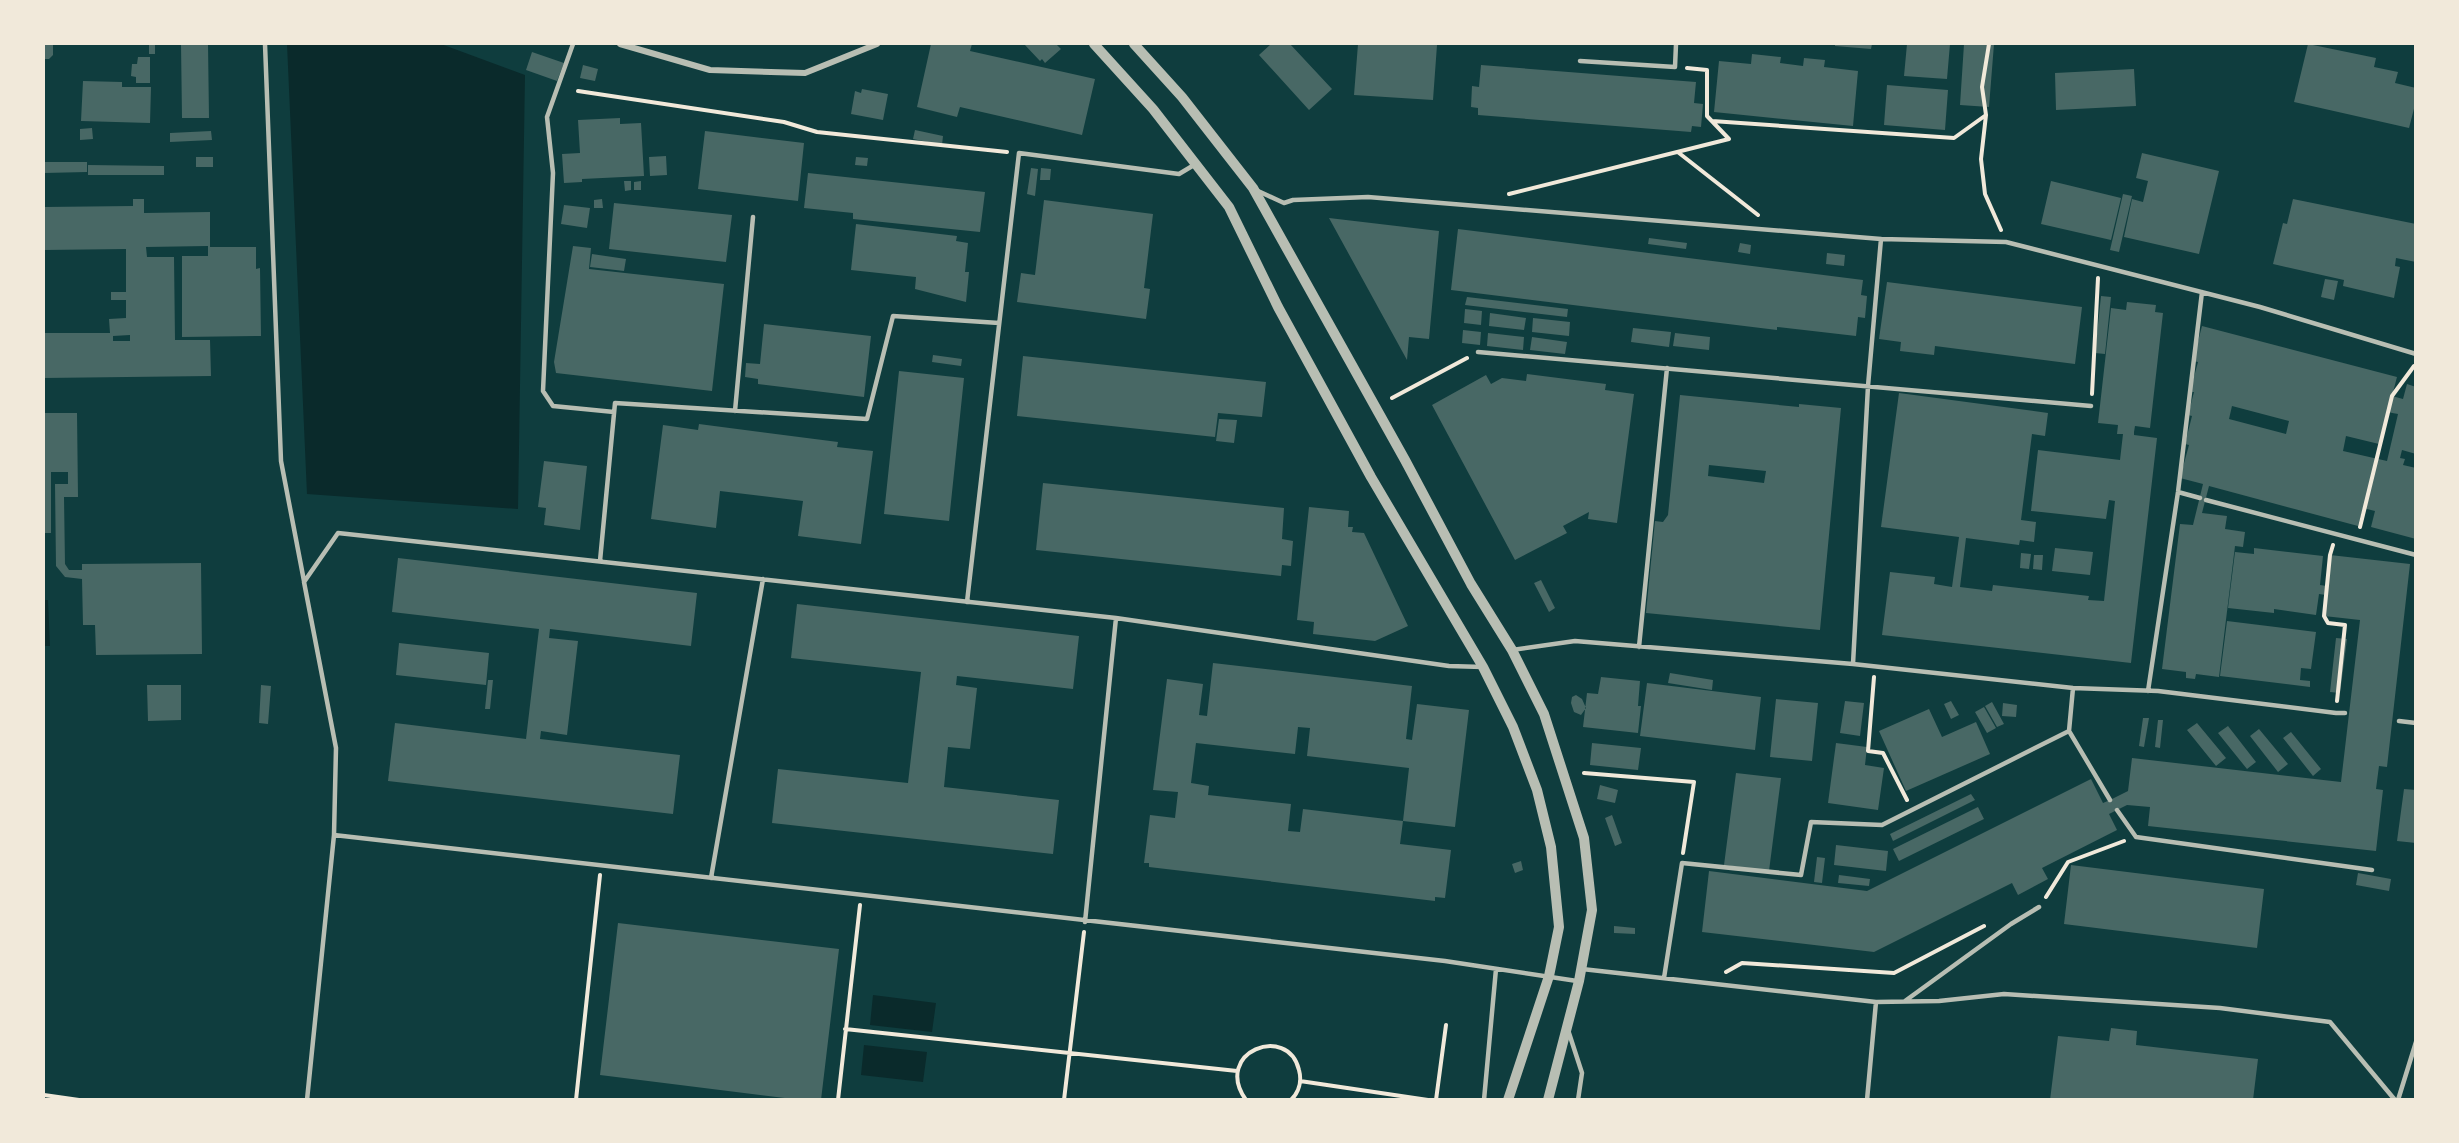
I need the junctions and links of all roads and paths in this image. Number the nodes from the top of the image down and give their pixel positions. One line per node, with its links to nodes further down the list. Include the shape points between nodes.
1 (265, 44): 43 (lane, via 281,461)
2 (573, 44): 34 (lane, via 547,117 553,173 543,391 553,406)
3 (620, 44): 4 (street, via 710,70 805,73)
4 (877, 44)
5 (1094, 44): 16 (street)
6 (1134, 44): 17 (street, via 1182,97)
7 (1676, 44): 10 (lane)
8 (1989, 44): 12 (path, via 1982,87)
9 (1580, 61): 10 (lane)
10 (1675, 67): 13 (path, via 1707,70 1707,116)
11 (578, 91): 14 (path, via 783,122 817,132)
12 (1986, 116): 13 (path, via 1954,138); 22 (path, via 1981,159 1985,194)
13 (1711, 121): 15 (path, via 1729,139)
14 (1019, 153): 16 (lane, via 1179,174); 25 (lane)
15 (1679, 153): 18 (path); 20 (path)
16 (1196, 164): 49 (street, via 1229,207 1278,307 1371,477)
17 (1253, 189): 20 (lane, via 1284,202 1368,197); 47 (street, via 1471,584)
18 (1498, 197)
19 (753, 217): 33 (lane)
20 (1776, 229): 21 (lane)
21 (1881, 239): 22 (lane); 30 (lane)
22 (2006, 242): 23 (lane)
23 (2099, 266): 24 (lane); 32 (path)
24 (2202, 292): 27 (lane); 35 (lane)
25 (999, 323): 33 (lane, via 893,316 867,419); 44 (lane)
26 (1479, 352): 29 (lane); 31 (path)
27 (2415, 354)
28 (2415, 364): 39 (path, via 2392,396 2358,526)
29 (1667, 368): 30 (lane); 46 (lane)
30 (1868, 386): 32 (lane); 48 (lane)
31 (1392, 398)
32 (2091, 406)
33 (735, 411): 34 (lane, via 615,403)
34 (614, 412): 41 (lane)
35 (2178, 492): 36 (lane); 52 (lane)
36 (2200, 498)
37 (2206, 500): 38 (lane)
38 (2337, 535): 39 (lane); 54 (path, via 2330,555 2324,616 2328,623 2345,625)
39 (2377, 545): 40 (lane)
40 (2415, 555)
41 (600, 561): 42 (lane); 43 (lane, via 338,533)
42 (763, 579): 44 (lane); 67 (lane)
43 (304, 582): 62 (lane, via 336,748)
44 (967, 602): 45 (lane)
45 (1116, 618): 49 (lane, via 1449,666); 70 (lane)
46 (1639, 646): 47 (lane, via 1575,641); 48 (lane)
47 (1512, 650): 72 (street, via 1544,714 1584,838 1592,910)
48 (1853, 664): 50 (lane)
49 (1483, 667): 74 (street, via 1513,727 1537,790 1551,848 1559,927)
50 (1875, 667): 51 (lane); 60 (path, via 1868,751 1883,753)
51 (2073, 687): 52 (lane); 57 (lane)
52 (2148, 691): 54 (lane)
53 (2346, 712): 54 (lane)
54 (2336, 713)
55 (2398, 721): 56 (lane)
56 (2415, 723)
57 (2069, 731): 59 (lane); 60 (lane)
58 (1584, 773): 64 (path, via 1694,782)
59 (2110, 800)
60 (1912, 810): 64 (lane, via 1882,825 1810,822 1801,875)
61 (2117, 810): 63 (lane)
62 (334, 835): 65 (lane); 89 (lane)
63 (2136, 837): 66 (lane); 69 (path, via 2068,862)
64 (1682, 863): 75 (lane)
65 (601, 866): 67 (lane); 90 (path)
66 (2373, 870)
67 (711, 878): 68 (lane)
68 (861, 896): 70 (lane); 82 (path)
69 (2039, 908): 71 (lane)
70 (1085, 922): 73 (lane); 84 (path)
71 (2011, 924): 77 (path, via 1989,923 1894,973 1742,963 1721,975); 78 (lane)
72 (1581, 968): 75 (lane); 76 (street)
73 (1496, 969): 74 (lane); 97 (lane)
74 (1549, 976): 76 (lane); 98 (street)
75 (1664, 978): 77 (lane)
76 (1579, 981): 81 (street)
77 (1720, 984): 79 (lane)
78 (1905, 1001): 79 (lane); 102 (lane, via 2004,994 2220,1008 2330,1022)
79 (1876, 1002): 101 (lane)
80 (1446, 1025): 96 (path)
81 (1566, 1025): 99 (street); 100 (lane, via 1582,1073)
82 (845, 1029): 84 (path); 91 (path)
83 (2415, 1042): 102 (lane)
84 (1069, 1054): 85 (path); 92 (path)
85 (1238, 1071): 86 (path, via 1247,1054 1276,1046 1293,1056); 93 (path, via 1240,1091)
86 (1300, 1080): 94 (path); 95 (path)
87 (44, 1095): 88 (path)
88 (79, 1100)
89 (307, 1100)
90 (576, 1100)
91 (838, 1100)
92 (1064, 1100)
93 (1246, 1100)
94 (1291, 1100)
95 (1428, 1100)
96 (1436, 1100)
97 (1484, 1100)
98 (1508, 1100)
99 (1548, 1100)
100 (1578, 1100)
101 (1867, 1100)
102 (2396, 1100)

